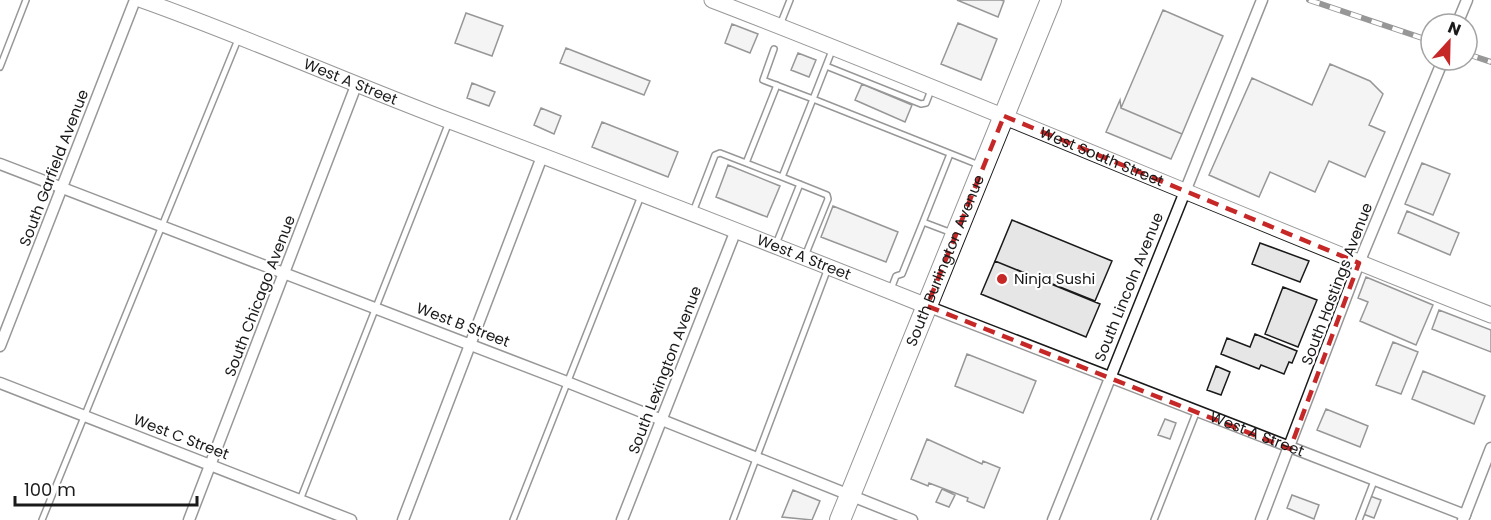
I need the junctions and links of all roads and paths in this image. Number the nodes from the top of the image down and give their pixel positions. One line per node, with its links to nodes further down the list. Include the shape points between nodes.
1 (26, 0): 13 (lane)
2 (135, 0): 28 (street, South Garfield Avenue)
3 (142, 0): 9 (street, West A Street)
4 (712, 0): 8 (street, West South Street)
5 (790, 0): 8 (lane)
6 (1051, 0): 19 (highway, South Burlington Avenue)
7 (1262, 0): 30 (street, South Lincoln Avenue)
8 (780, 26): 10 (street, West South Street)
9 (239, 36): 15 (street, West A Street); 33 (lane)
10 (833, 47): 12 (lane); 17 (street, West South Street)
11 (774, 49): 16 (lane, via 762,77)
12 (826, 66): 17 (lane, via 921,104 926,103); 18 (lane)
13 (0, 67)
14 (1438, 72): 38 (street, South Hastings Avenue)
15 (357, 83): 20 (street, West A Street); 40 (street, South Chicago Avenue)
16 (777, 85): 18 (lane); 23 (lane)
17 (932, 87): 19 (street, West South Street)
18 (813, 99): 22 (lane); 26 (lane)
19 (1004, 116): 25 (highway, South Burlington Avenue); 30 (street, West South Street)
20 (450, 120): 21 (street, West A Street); 43 (lane)
21 (543, 154): 29 (street, West A Street); 45 (street)
22 (950, 154): 25 (lane); 32 (lane)
23 (746, 163): 26 (lane); 31 (lane, via 720,153 715,155)
24 (0, 164): 28 (street, West B Street)
25 (983, 167): 35 (highway, South Burlington Avenue)
26 (783, 177): 27 (lane)
27 (800, 184): 36 (lane); 37 (lane, via 827,195 828,199)
28 (62, 188): 33 (street, West B Street); 46 (street, South Garfield Avenue)
29 (643, 192): 31 (street, West A Street); 48 (lane)
30 (1184, 193): 38 (street, West South Street); 47 (street, South Lincoln Avenue)
31 (693, 212): 34 (street, West A Street)
32 (923, 222): 35 (lane); 41 (lane, via 902,274 896,276)
33 (162, 225): 40 (street, West B Street); 51 (lane)
34 (735, 230): 36 (street, West A Street); 52 (street, South Lexington Avenue)
35 (956, 235): 42 (highway, South Burlington Avenue)
36 (776, 246): 37 (street, West A Street)
37 (804, 257): 39 (street, West A Street)
38 (1359, 263): 44 (street, West South Street); 54 (street, South Hastings Avenue)
39 (828, 267): 41 (street, West A Street); 55 (lane)
40 (285, 272): 43 (street, West B Street); 56 (street, South Chicago Avenue)
41 (890, 291): 42 (street, West A Street)
42 (927, 306): 47 (street, West A Street); 58 (highway, South Burlington Avenue)
43 (376, 308): 45 (street, West B Street); 59 (lane)
44 (1491, 315)
45 (471, 345): 48 (street, West B Street); 64 (street)
46 (0, 346)
47 (1109, 378): 50 (street, West A Street); 70 (street, South Lincoln Avenue)
48 (567, 382): 52 (street, West B Street); 65 (lane)
49 (0, 383): 51 (street, West C Street)
50 (1196, 413): 54 (street, West A Street); 71 (lane)
51 (84, 415): 56 (street, West C Street); 61 (lane)
52 (661, 420): 55 (street, West B Street); 66 (street, South Lexington Avenue)
53 (1491, 448): 60 (street)
54 (1290, 449): 57 (street, West A Street); 72 (street, South Hastings Avenue)
55 (757, 459): 58 (street, West B Street); 67 (lane)
56 (212, 465): 59 (street, West C Street); 62 (street, South Chicago Avenue)
57 (1374, 481): 60 (street, West A Street); 73 (lane)
58 (850, 495): 68 (highway, South Burlington Avenue); 69 (street, West B Street)
59 (300, 500): 63 (street, West C Street)
60 (1464, 518)
61 (42, 520)
62 (189, 520)
63 (351, 520)
64 (403, 520)
65 (513, 520)
66 (622, 520)
67 (733, 520)
68 (840, 520)
69 (912, 520)
70 (1053, 520)
71 (1154, 520)
72 (1261, 520)
73 (1359, 520)

